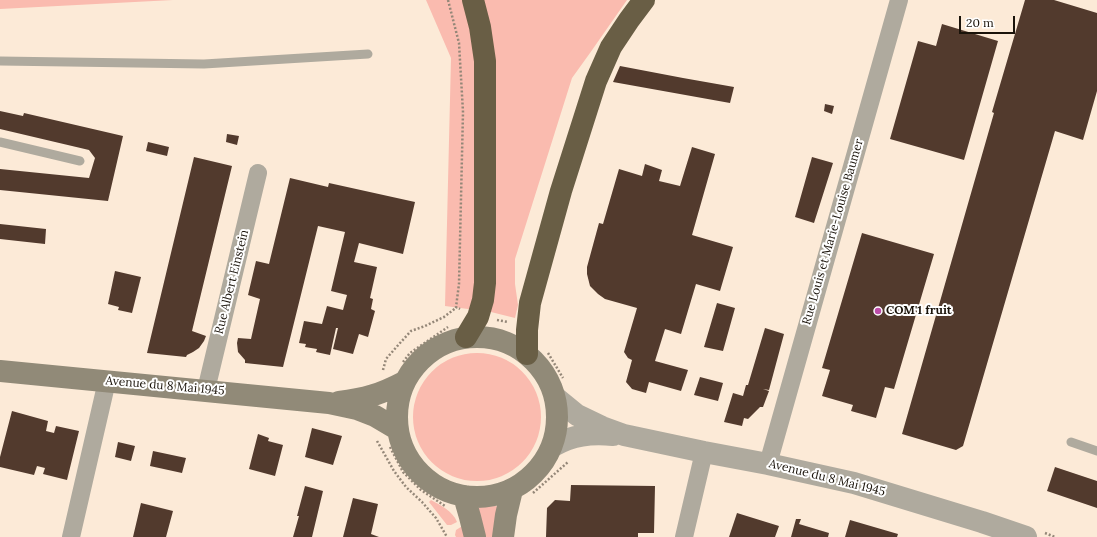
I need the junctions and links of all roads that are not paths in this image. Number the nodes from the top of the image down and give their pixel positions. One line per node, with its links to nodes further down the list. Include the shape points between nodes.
1 (473, 0): 9 (highway, via 485,61 485,283 482,306)
2 (644, 0): 10 (highway, via 611,48 596,81 561,191 530,303)
3 (899, 0): 23 (street, Rue Louis et Marie-Louise Baumer)
4 (368, 54): 5 (lane, via 204,64)
5 (0, 61)
6 (0, 142): 7 (lane)
7 (80, 161)
8 (258, 173): 14 (street, Rue Albert Einstein)
9 (466, 337): 10 (main road, via 479,336 505,341); 13 (main road, via 453,340 430,352 411,370)
10 (527, 354): 15 (main road, via 545,373)
11 (0, 371): 12 (main road, Avenue du 8 Mai 1945)
12 (108, 381): 14 (main road, Avenue du 8 Mai 1945); 26 (street)
13 (404, 382): 16 (main road, Avenue du 8 Mai 1945, via 378,394); 17 (main road, via 397,407)
14 (206, 390): 16 (main road, Avenue du 8 Mai 1945)
15 (555, 397): 18 (street, Avenue du 8 Mai 1945, via 577,414); 20 (main road, via 558,423)
16 (330, 402): 17 (main road, Avenue du 8 Mai 1945, via 375,416)
17 (397, 429): 25 (main road, via 404,451 416,469 433,484 453,494)
18 (624, 435): 20 (street, Avenue du 8 Mai 1945, via 596,434 576,437); 22 (street, Avenue du 8 Mai 1945)
19 (1071, 442): 21 (lane)
20 (552, 446): 24 (main road, via 532,476)
21 (1097, 451)
22 (704, 452): 23 (street, Avenue du 8 Mai 1945); 29 (street)
23 (768, 464): 30 (street, Avenue du 8 Mai 1945, via 854,483)
24 (512, 490): 25 (main road, via 480,498); 28 (main road)
25 (464, 496): 27 (main road)
26 (71, 537)
27 (475, 537)
28 (503, 537)
29 (684, 537)
30 (1026, 537)

